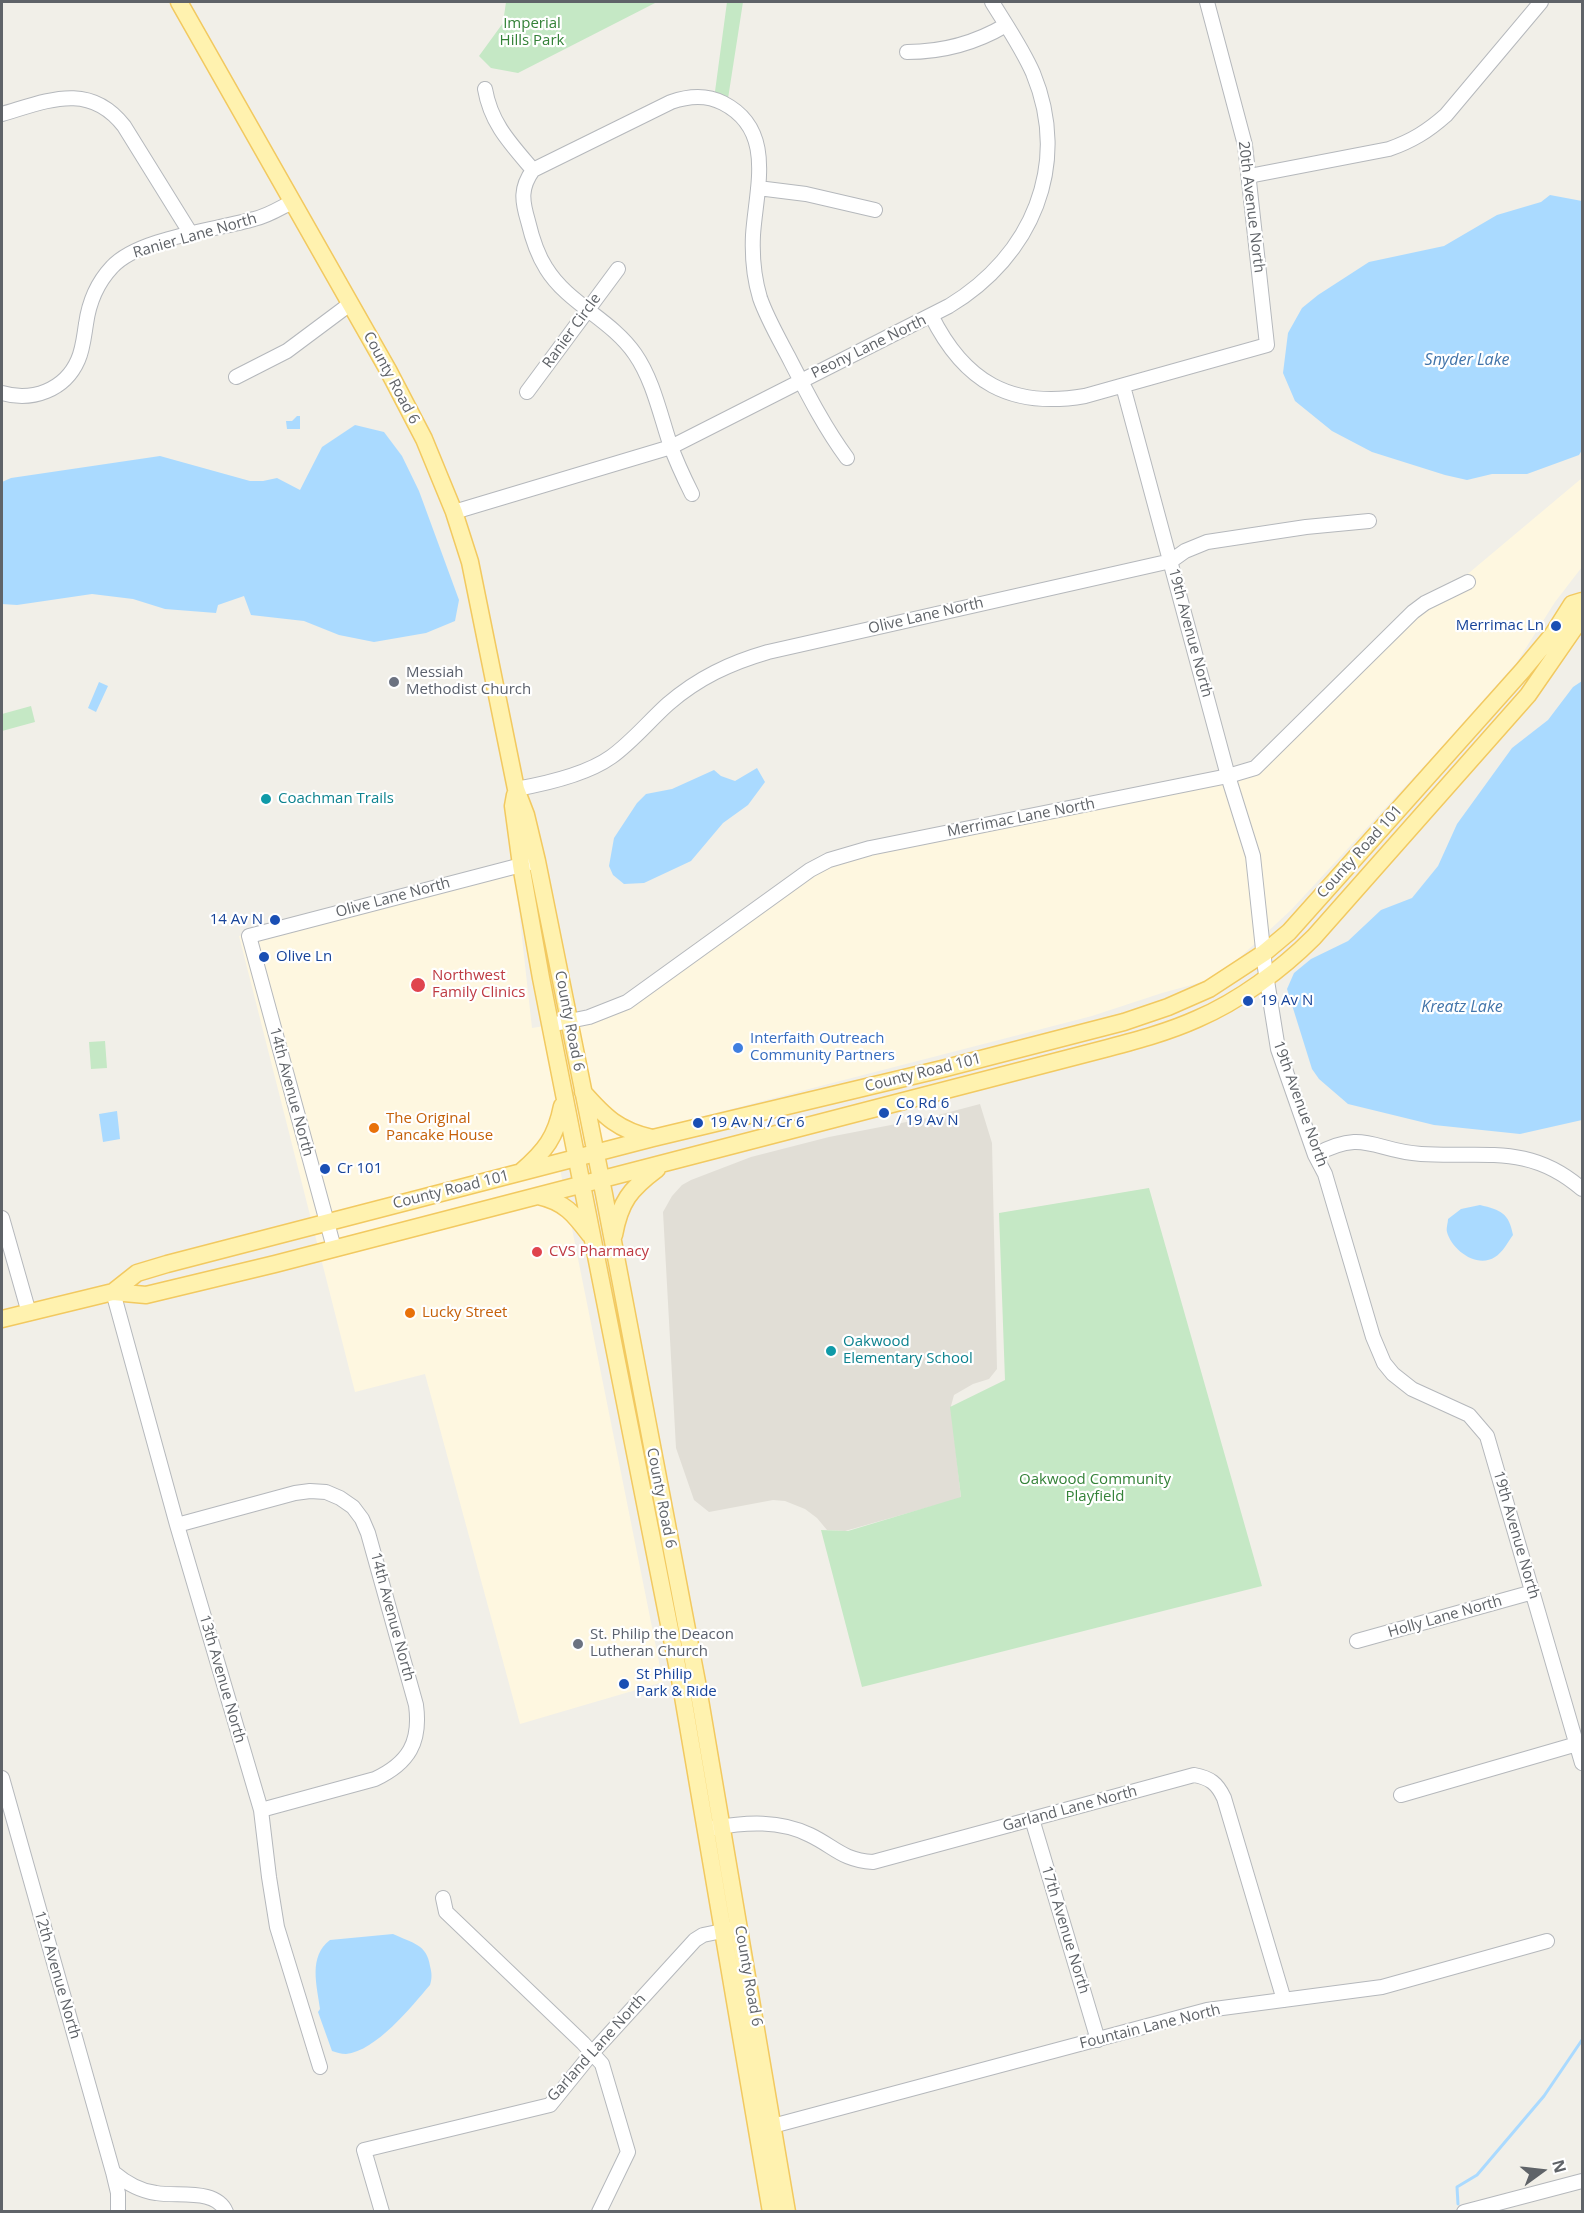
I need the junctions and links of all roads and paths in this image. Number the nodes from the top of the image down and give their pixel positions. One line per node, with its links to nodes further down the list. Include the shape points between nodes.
1 (179, 2): 12 (main road, County Road 6)
2 (992, 2): 5 (street)
3 (1207, 2): 10 (street, 20th Avenue North, via 1245,145)
4 (1541, 2): 10 (street, via 1446,115 1410,142)
5 (1006, 25): 6 (street, via 951,49); 18 (street, via 1032,72 1045,111 1044,179 1026,231 1011,254 972,292)
6 (907, 52)
7 (485, 89): 9 (street, via 498,127)
8 (2, 114): 14 (street, via 72,97 88,98 102,105 123,126)
9 (533, 170): 11 (street, via 670,102 700,96 718,100 740,113 756,138); 17 (street, via 522,192 536,250 561,288)
10 (1249, 177): 19 (street, 20th Avenue North)
11 (758, 188): 13 (street); 21 (street, via 755,276 768,318)
12 (292, 202): 14 (street, Ranier Lane North, via 257,219); 16 (main road, County Road 6)
13 (875, 210)
14 (190, 234): 24 (street, Ranier Lane North, via 131,252 104,275 90,304 78,360 58,385 28,397)
15 (618, 269): 17 (street, Ranier Circle)
16 (350, 304): 20 (street, via 287,351); 28 (main road, County Road 6, via 424,439)
17 (588, 309): 23 (street, Ranier Circle); 25 (street, via 621,336 634,353 645,372)
18 (931, 315): 21 (street, Peony Lane North); 22 (street, Peony Lane North, via 962,363 998,388 1041,400 1063,400)
19 (1267, 345): 22 (street, Peony Lane North)
20 (236, 376)
21 (801, 381): 25 (street, Peony Lane North); 26 (street)
22 (1123, 386): 30 (street, 19th Avenue North)
23 (527, 392)
24 (2, 393)
25 (671, 447): 27 (street); 28 (street, Peony Lane North)
26 (848, 458)
27 (692, 494)
28 (454, 512): 35 (main road, County Road 6, via 468,552)
29 (1369, 521): 30 (street, Olive Lane North, via 1207,542)
30 (1171, 561): 34 (street, 19th Avenue North); 35 (street, Olive Lane North, via 741,660 691,686 610,758 566,776)
31 (1468, 582): 34 (street, Merrimac Lane North, via 1413,612 1255,768)
32 (1582, 601): 38 (main road, County Road 101, via 1572,604 1553,634 1508,688 1289,932)
33 (1582, 617): 39 (main road, County Road 101, via 1528,695 1320,930)
34 (1228, 776): 38 (street, 19th Avenue North, via 1253,856); 40 (street, Merrimac Lane North, via 879,846 829,860 627,1002)
35 (516, 789): 36 (main road, County Road 6, via 526,816)
36 (529, 863): 37 (street, Olive Lane North); 40 (main road, County Road 6); 41 (main road, County Road 6)
37 (249, 936): 55 (street, 14th Avenue North)
38 (1264, 953): 39 (street, 19th Avenue North); 44 (main road, County Road 101, via 1209,989 1124,1022)
39 (1266, 977): 46 (street, 19th Avenue North, via 1278,1049); 48 (main road, County Road 101, via 1198,1019 1153,1036)
40 (569, 1021): 41 (street, Merrimac Lane North); 42 (main road, County Road 6)
41 (550, 1025): 43 (main road, County Road 6)
42 (582, 1090): 44 (main road, via 613,1123); 45 (main road, County Road 6)
43 (564, 1099): 47 (main road, County Road 6); 49 (main road, via 550,1142)
44 (653, 1138): 45 (main road, County Road 101)
45 (596, 1154): 47 (main road, County Road 101); 50 (main road, County Road 6)
46 (1315, 1155): 52 (street, via 1355,1141 1422,1154 1511,1155 1551,1168); 63 (street, 19th Avenue North, via 1325,1174 1373,1338 1384,1363 1404,1383 1469,1415 1486,1436)
47 (576, 1159): 49 (main road, County Road 101); 51 (main road, County Road 6)
48 (663, 1164): 50 (main road, County Road 101); 57 (main road, via 628,1194 617,1218)
49 (520, 1173): 55 (main road, County Road 101)
50 (601, 1179): 51 (main road, County Road 101); 57 (main road, County Road 6)
51 (581, 1184): 53 (main road, County Road 101); 56 (main road, County Road 6)
52 (1582, 1189)
53 (536, 1196): 56 (main road, via 567,1208); 58 (main road, County Road 101)
54 (2, 1218): 60 (street)
55 (327, 1222): 58 (street, 14th Avenue North); 59 (main road, County Road 101, via 137,1273)
56 (592, 1238): 71 (main road, County Road 6, via 681,1685)
57 (613, 1242): 71 (main road, County Road 6, via 697,1682)
58 (333, 1248): 59 (main road, County Road 101, via 146,1295)
59 (113, 1292): 60 (main road, County Road 101); 62 (street, 13th Avenue North)
60 (29, 1312): 61 (main road, County Road 101)
61 (2, 1319)
62 (177, 1526): 69 (street, 13th Avenue North); 69 (street, 14th Avenue North, via 310,1491 326,1492 353,1507 369,1533 416,1705 414,1743 389,1773)
63 (1533, 1592): 64 (street, Holly Lane North); 65 (street, 19th Avenue North)
64 (1357, 1641)
65 (1577, 1744): 66 (street, 19th Avenue North); 68 (street)
66 (1582, 1763)
67 (2, 1778): 82 (street, 12th Avenue North)
68 (1401, 1795)
69 (261, 1810): 79 (street, 13th Avenue North, via 278,1927)
70 (1032, 1819): 71 (street, Garland Lane North, via 873,1862 846,1857 812,1836 780,1824); 76 (street, Garland Lane North, via 1194,1775 1213,1781 1224,1798); 77 (street, 17th Avenue North)
71 (714, 1828): 73 (main road, County Road 6); 74 (main road, County Road 6)
72 (443, 1898): 78 (street, via 446,1912)
73 (740, 1928): 74 (street, Garland Lane North); 80 (main road, County Road 6)
74 (723, 1931): 78 (street, Garland Lane North, via 695,1940); 81 (main road, County Road 6)
75 (1547, 1941): 76 (street, Fountain Lane North, via 1382,1987)
76 (1284, 2000): 77 (street, Fountain Lane North, via 1207,2010)
77 (1098, 2040): 80 (street, Fountain Lane North)
78 (592, 2053): 86 (street, Garland Lane North, via 550,2105 364,2150); 87 (street, via 602,2064 628,2152)
79 (320, 2067)
80 (774, 2127): 81 (street, Fountain Lane North); 89 (main road, County Road 6)
81 (757, 2130): 88 (main road, County Road 6)
82 (113, 2172): 84 (street, 12th Avenue North); 85 (street, via 125,2182 155,2193 218,2200)
83 (1582, 2181): 90 (street)
84 (118, 2211)
85 (226, 2211)
86 (382, 2211)
87 (599, 2211)
88 (771, 2211)
89 (787, 2211)
90 (1464, 2211)

